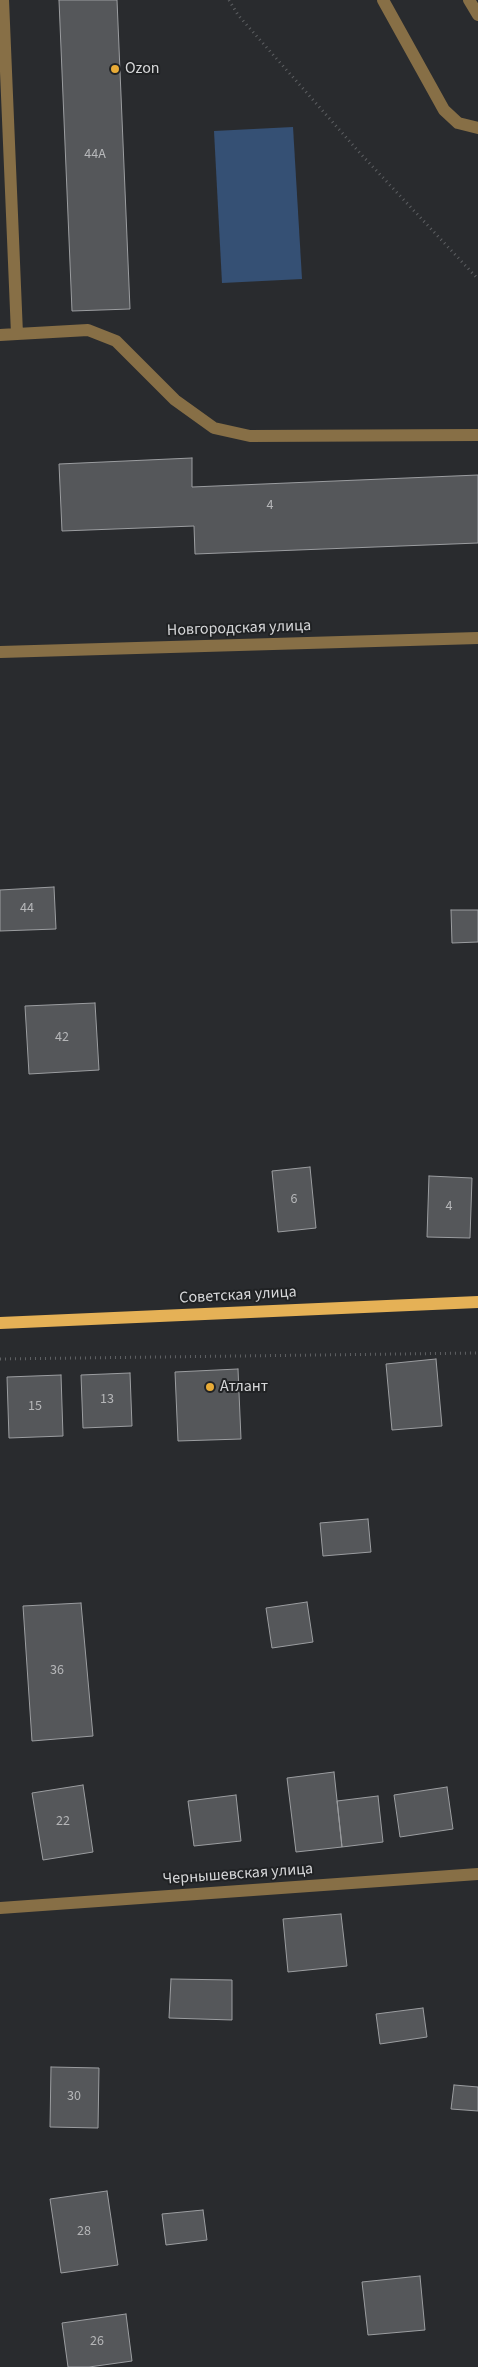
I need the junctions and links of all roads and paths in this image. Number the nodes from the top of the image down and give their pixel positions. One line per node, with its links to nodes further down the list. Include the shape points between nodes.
1 (3, 0): 8 (street)
2 (229, 0): 7 (path, via 238,15 358,151)
3 (383, 0): 6 (street, via 444,110 458,123)
4 (469, 0): 5 (street)
5 (478, 15)
6 (478, 128)
7 (478, 279)
8 (17, 334): 9 (street); 10 (street, via 88,330 116,341 176,400 214,428 250,436)
9 (0, 335)
10 (478, 435)
11 (478, 638): 12 (street, Новгородская улица)
12 (0, 652)
13 (478, 1302): 14 (main road, Советская улица)
14 (0, 1323)
15 (478, 1353): 16 (path)
16 (0, 1359)
17 (478, 1874): 18 (street, Чернышевская улица)
18 (0, 1908)

